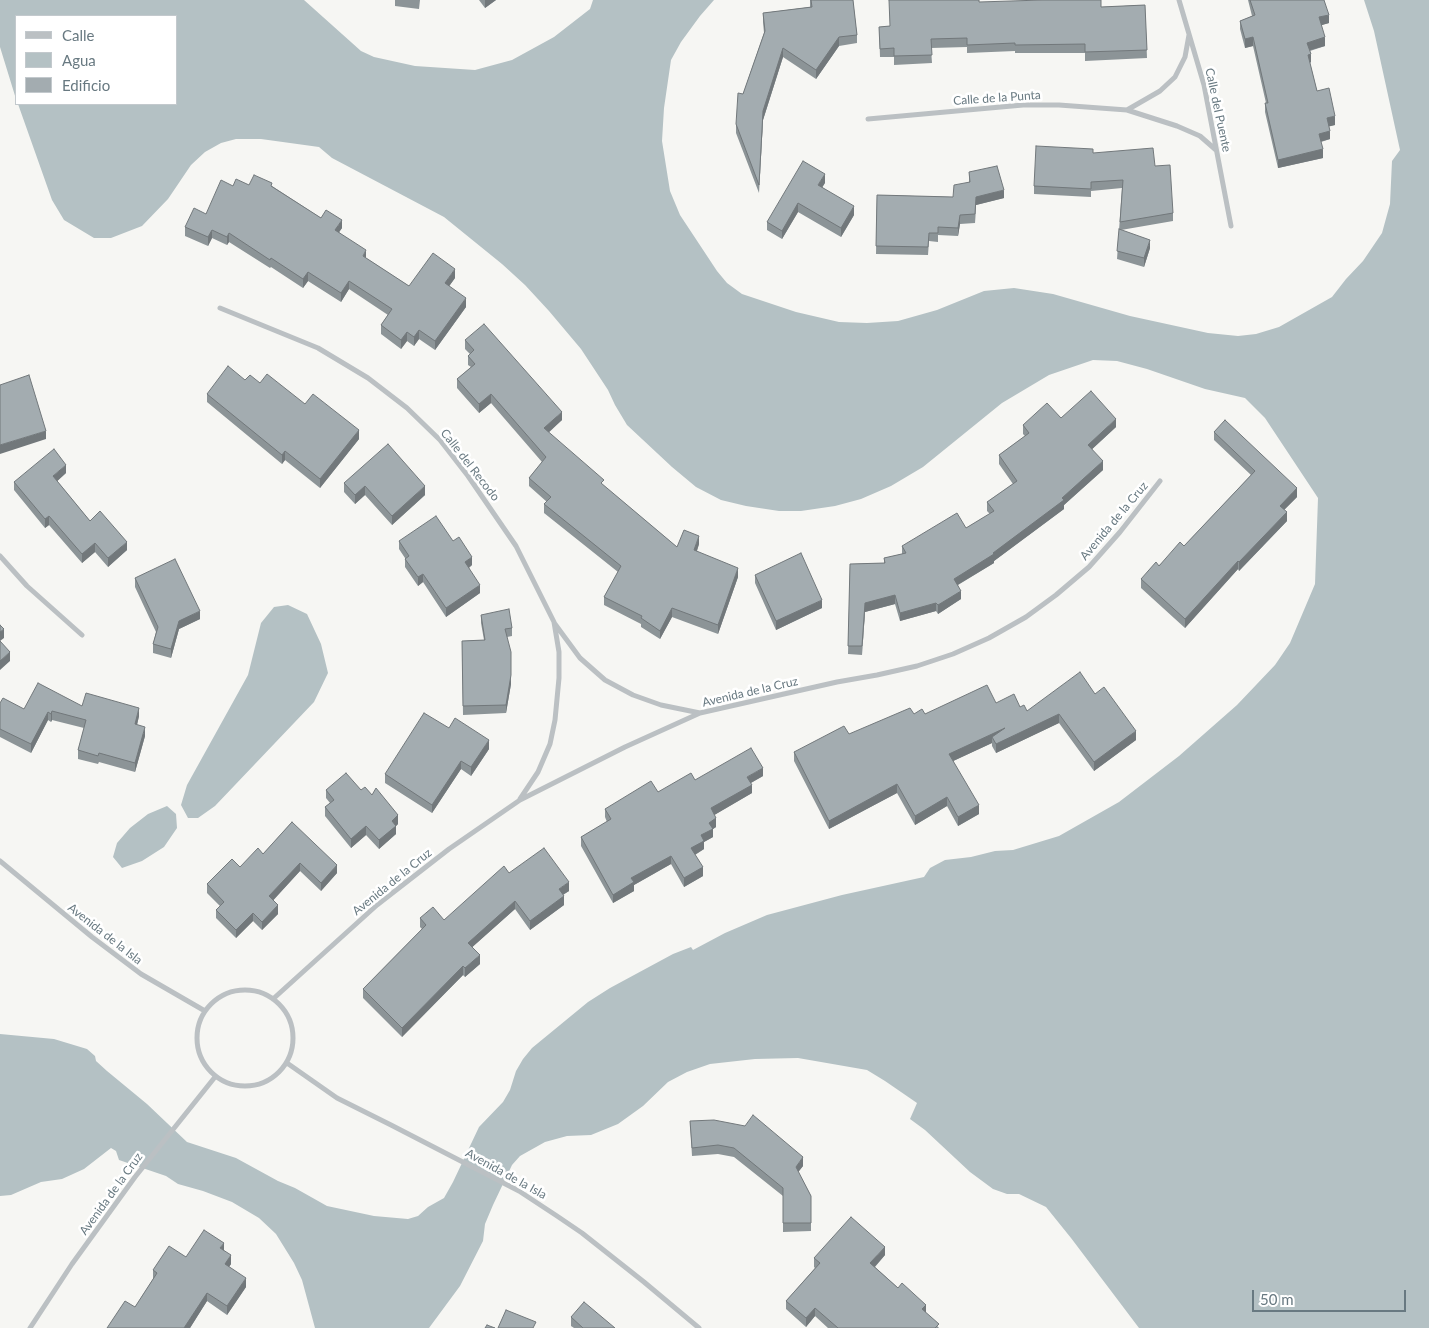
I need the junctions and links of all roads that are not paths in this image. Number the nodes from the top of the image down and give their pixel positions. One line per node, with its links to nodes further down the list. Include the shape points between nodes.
1 (1179, 0): 2 (street, Calle del Puente)
2 (1190, 35): 3 (street, via 1185,57 1175,77 1160,91); 5 (street, Calle del Puente, via 1204,85)
3 (1127, 110): 4 (street, Calle de la Punta, via 1023,105); 5 (street, Calle de la Punta, via 1200,136)
4 (868, 119)
5 (1216, 150): 6 (street, Calle del Puente)
6 (1231, 226)
7 (220, 308): 10 (street, Calle del Recodo, via 318,348 368,378 407,408 440,440 468,476 516,546)
8 (1160, 481): 12 (street, Avenida de la Cruz, via 1089,567 1026,617 989,638 917,666)
9 (0, 556): 11 (street, via 27,586)
10 (554, 622): 12 (street, Calle del Recodo, via 580,658 605,680 661,705); 13 (street, Calle del Recodo, via 559,652 555,720 550,744 538,772)
11 (82, 635)
12 (700, 713): 13 (street, Avenida de la Cruz)
13 (520, 800): 15 (street, Avenida de la Cruz, via 449,848 377,905)
14 (0, 861): 16 (street, Avenida de la Isla, via 141,974)
15 (273, 999): 16 (street, via 262,993 236,990 224,994); 17 (street, via 284,1009 290,1021 293,1043)
16 (205, 1011): 18 (street, via 196,1039 205,1066)
17 (287, 1063): 18 (street, via 278,1074 254,1086 227,1084); 20 (street, Avenida de la Isla, via 337,1098 519,1191 582,1233)
18 (215, 1077): 19 (street, Avenida de la Cruz, via 135,1177)
19 (30, 1328)
20 (698, 1328)

